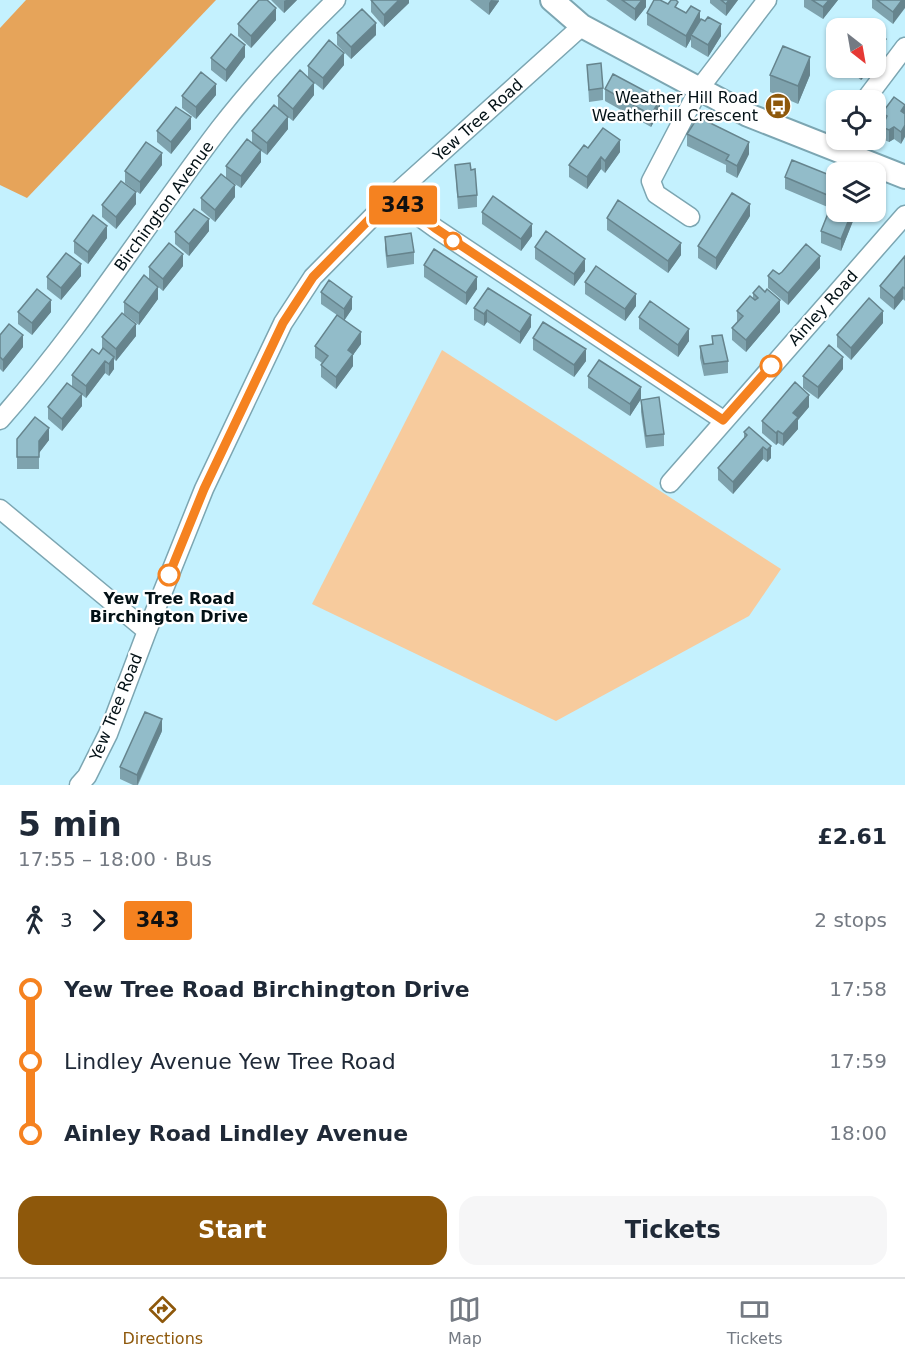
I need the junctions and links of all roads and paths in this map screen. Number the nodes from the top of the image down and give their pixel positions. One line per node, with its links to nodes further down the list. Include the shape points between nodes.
1 (336, 0): 14 (street, Birchington Avenue, via 293,42 220,128 44,369)
2 (552, 0): 4 (street)
3 (768, 0): 6 (street)
4 (582, 26): 6 (street); 11 (street, Yew Tree Road)
5 (905, 47): 7 (street)
6 (699, 90): 8 (street, via 748,115); 13 (street, via 651,181 656,194)
7 (873, 90)
8 (826, 140)
9 (849, 150): 10 (street)
10 (905, 177)
11 (392, 196): 15 (street); 18 (street, Yew Tree Road, via 313,277 283,323 204,489)
12 (905, 215): 15 (street, Ainley Road)
13 (690, 217)
14 (0, 420)
15 (723, 420): 16 (street, Ainley Road)
16 (670, 483)
17 (0, 509): 18 (street)
18 (147, 631): 19 (street, Yew Tree Road, via 108,734)
19 (79, 785)

